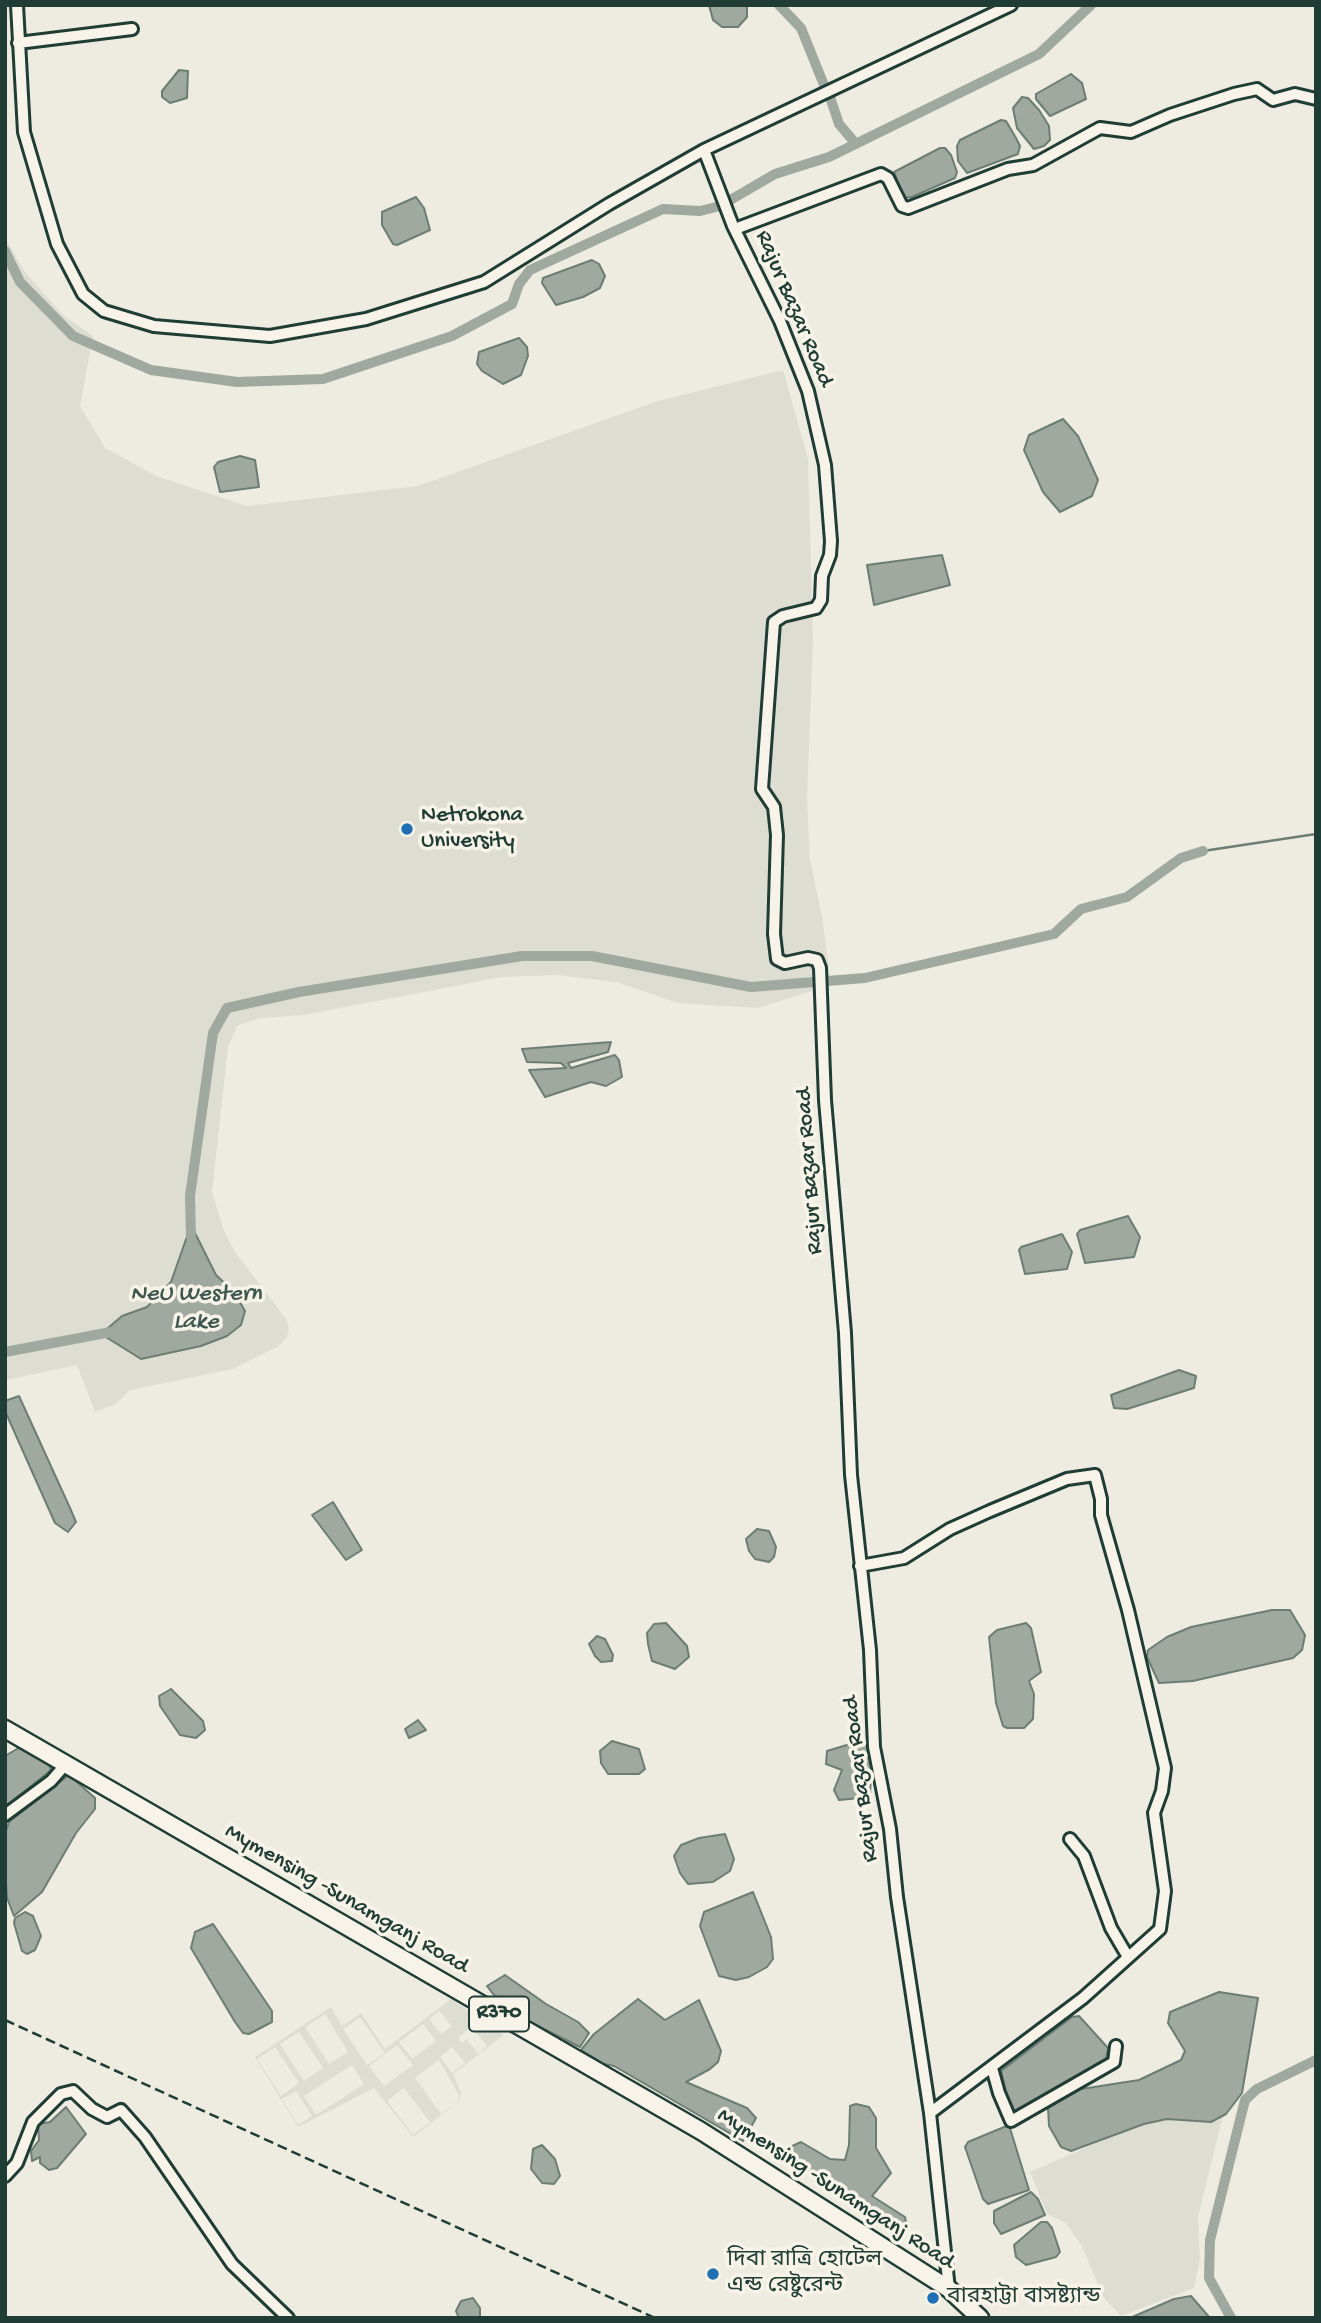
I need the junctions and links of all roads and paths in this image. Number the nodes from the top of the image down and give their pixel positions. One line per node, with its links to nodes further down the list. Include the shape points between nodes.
1 (17, 5): 4 (street)
2 (1011, 5): 6 (street)
3 (132, 29): 4 (street)
4 (18, 43): 6 (street, via 24,132 65,263 91,303 117,317 154,326 270,335 366,319 484,282)
5 (1316, 99): 7 (street, via 1295,94 1273,100 1257,89 1234,93 1131,132 1100,128 1033,165 1008,169 908,208 881,174)
6 (705, 150): 7 (street, Rajur Bazar Road)
7 (734, 227): 8 (street, Rajur Bazar Road, via 808,391 825,465 830,555 816,608 774,622 762,789 773,801 777,835 777,959 785,963 808,958 817,960 820,968 825,1100)
8 (860, 1566): 13 (street, via 904,1558 990,1511 1067,1479 1095,1475 1165,1768 1154,1813 1165,1891 1163,1919 1160,1930); 16 (street, Rajur Bazar Road, via 874,1747)
9 (5, 1729): 10 (main road, Mymensing -Sunamganj Road / R370)
10 (66, 1764): 11 (street); 18 (main road, Mymensing -Sunamganj Road / R370, via 701,2131)
11 (5, 1815)
12 (1070, 1839): 13 (street, via 1084,1856 1111,1928)
13 (1128, 1957): 15 (street)
14 (1115, 2046): 15 (street, via 1114,2062 1010,2120)
15 (992, 2068): 16 (street)
16 (930, 2113): 18 (street, Rajur Bazar Road)
17 (5, 2176): 19 (street, via 17,2163 33,2122 61,2094 73,2091 107,2117 121,2110 145,2137 232,2264)
18 (949, 2290): 20 (main road, Mymensing -Sunamganj Road / R370)
19 (288, 2318)
20 (980, 2318)

